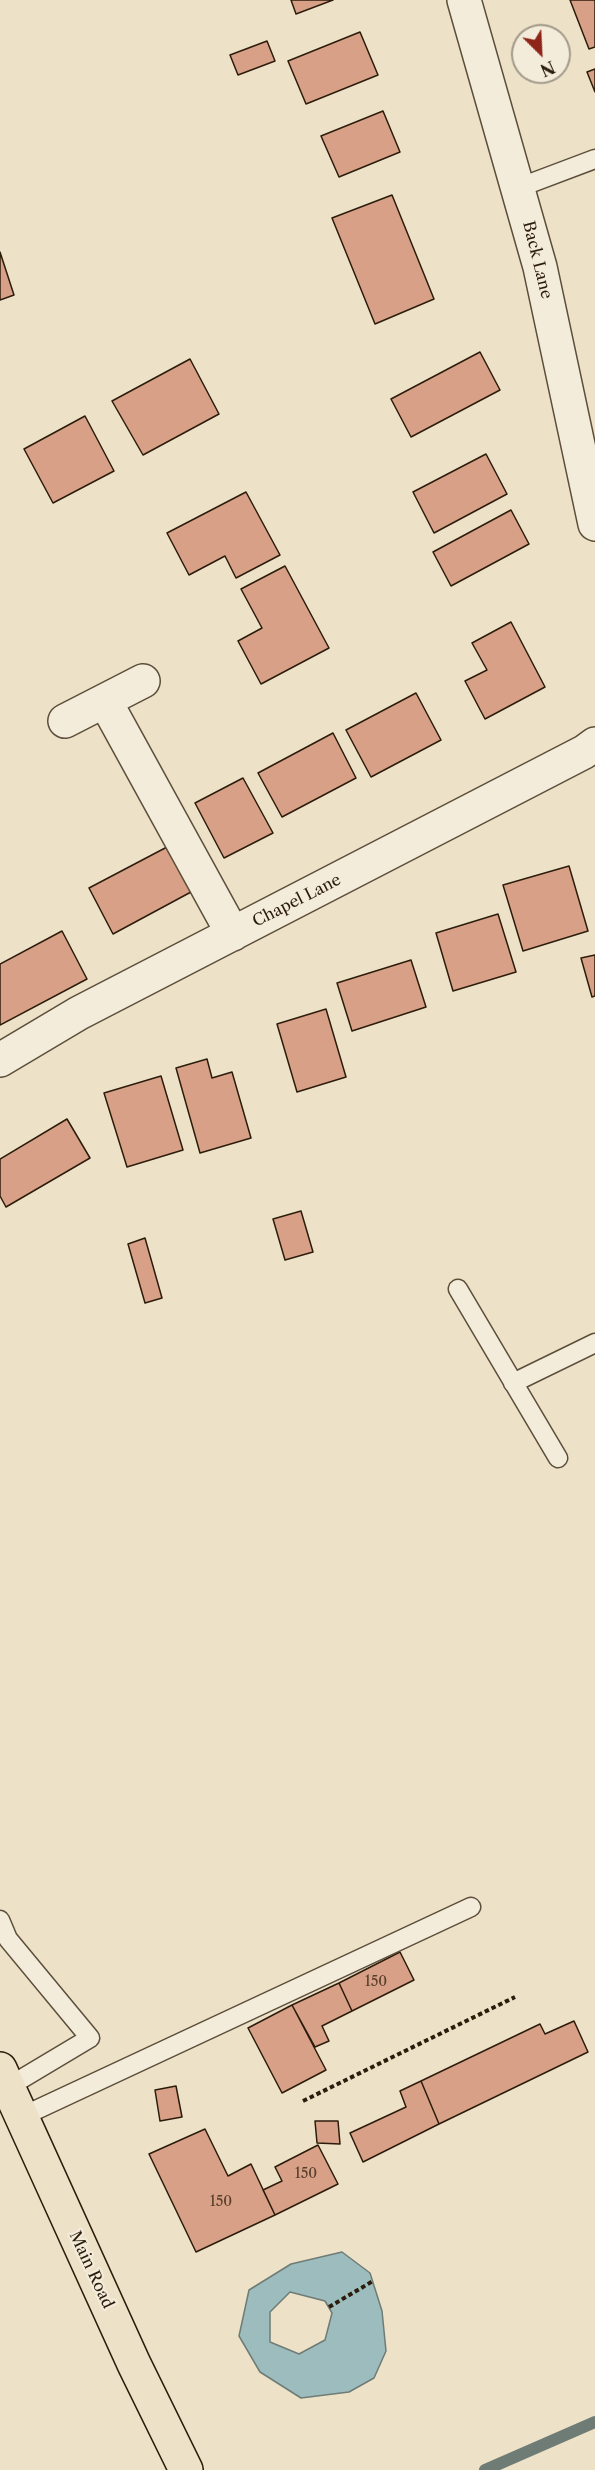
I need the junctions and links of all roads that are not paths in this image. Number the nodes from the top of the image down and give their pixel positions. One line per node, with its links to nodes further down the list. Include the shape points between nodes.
1 (464, 0): 3 (street, Back Lane)
2 (595, 159): 3 (lane)
3 (518, 188): 4 (street, Back Lane)
4 (588, 451): 5 (street, Back Lane)
5 (595, 524)
6 (143, 681): 7 (street)
7 (105, 701): 8 (street); 10 (street)
8 (65, 721)
9 (595, 744): 10 (street, Chapel Lane)
10 (232, 934): 11 (street, Chapel Lane, via 79,1012)
11 (0, 1060)
12 (458, 1289): 14 (lane)
13 (595, 1343): 14 (lane)
14 (513, 1383): 15 (lane)
15 (558, 1458)
16 (471, 1906): 19 (lane)
17 (0, 1920): 18 (lane, via 8,1939 90,2038)
18 (4, 2078): 19 (highway, Main Road)
19 (21, 2117): 20 (highway, Main Road)
20 (186, 2470)

